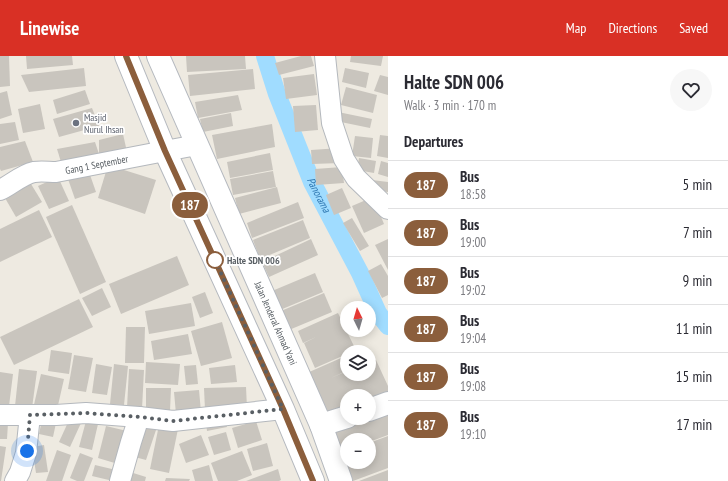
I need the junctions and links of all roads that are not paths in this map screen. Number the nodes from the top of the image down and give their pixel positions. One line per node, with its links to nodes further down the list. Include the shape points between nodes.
1 (126, 56): 5 (main road)
2 (158, 56): 4 (main road, Jalan Jenderal Ahmad Yani)
3 (325, 56): 7 (street, via 332,123 344,159 356,178)
4 (197, 145): 5 (street, Gang 1 September); 15 (main road, Jalan Jenderal Ahmad Yani)
5 (165, 151): 6 (street, Gang 1 September, via 56,172 34,172); 10 (main road)
6 (0, 190)
7 (388, 209)
8 (388, 403): 9 (main road)
9 (376, 407)
10 (283, 409): 13 (street, via 173,421); 18 (main road)
11 (0, 415): 12 (street)
12 (30, 415): 13 (street, via 86,413); 16 (street, via 26,453)
13 (140, 417): 17 (street)
14 (340, 419): 15 (main road)
15 (321, 425): 19 (main road, Jalan Jenderal Ahmad Yani)
16 (15, 481)
17 (120, 481)
18 (313, 481)
19 (341, 481)

